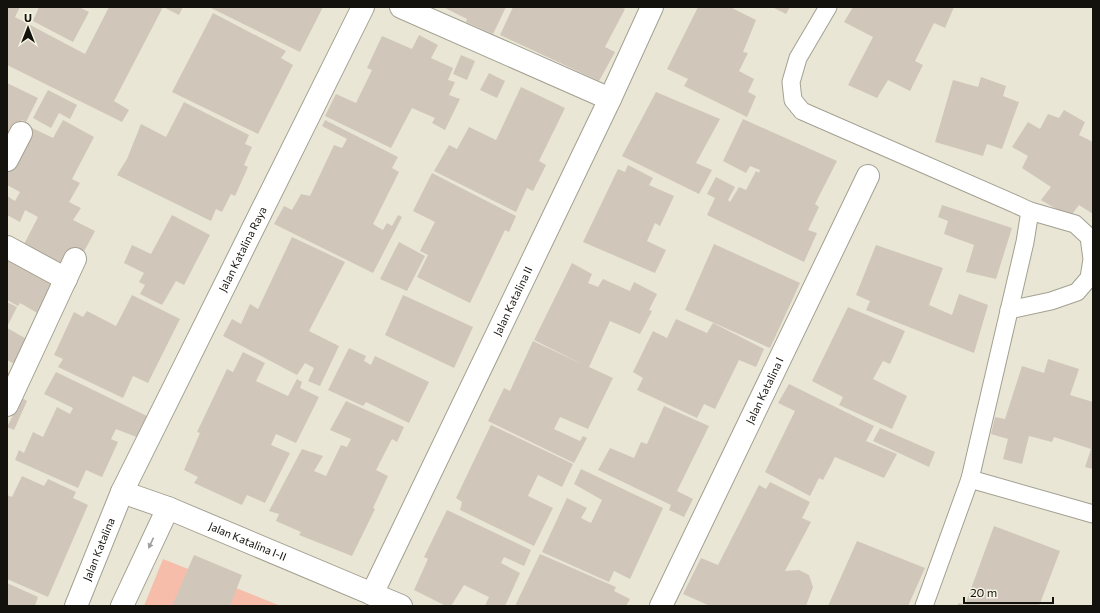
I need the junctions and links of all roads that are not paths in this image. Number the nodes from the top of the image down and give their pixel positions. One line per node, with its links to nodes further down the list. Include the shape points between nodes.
1 (363, 7): 16 (street, Jalan Katalina Raya)
2 (401, 7): 5 (street)
3 (652, 7): 5 (street, Jalan Katalina II)
4 (828, 7): 9 (lane, via 798,58 791,82 793,100 802,111)
5 (610, 100): 19 (street, Jalan Katalina II)
6 (21, 133): 7 (street)
7 (7, 160)
8 (868, 176): 23 (street, Jalan Katalina I)
9 (1030, 211): 13 (lane); 13 (lane, via 1075,224 1089,237 1092,259 1089,278 1077,292 1051,301)
10 (7, 247): 12 (street)
11 (75, 259): 12 (street)
12 (66, 279): 14 (street)
13 (1009, 310): 15 (lane)
14 (7, 405)
15 (970, 479): 18 (lane); 24 (lane)
16 (122, 492): 17 (street, Jalan Katalina I-II); 20 (street, Jalan Katalina)
17 (168, 508): 19 (street, Jalan Katalina I-II); 21 (street, one-way to 21)
18 (1093, 514)
19 (372, 594): 22 (street)
20 (76, 606)
21 (122, 606)
22 (401, 606)
23 (661, 606)
24 (924, 606)

